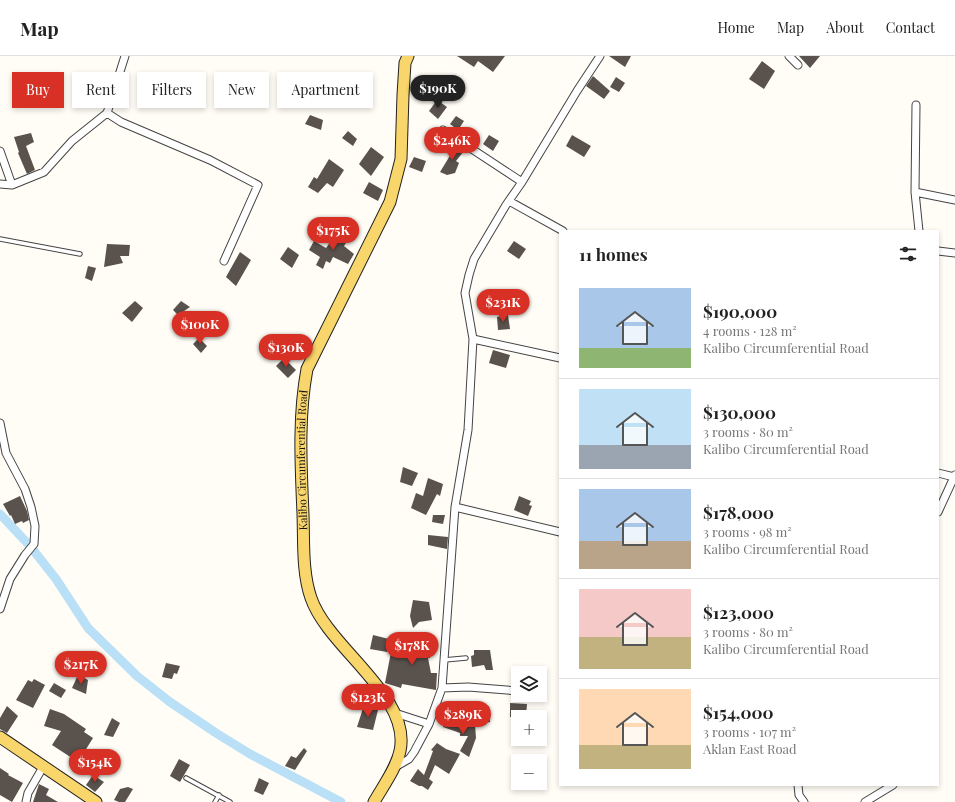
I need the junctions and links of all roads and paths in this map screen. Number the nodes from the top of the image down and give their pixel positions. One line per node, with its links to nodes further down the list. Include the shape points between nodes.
1 (125, 56): 7 (street)
2 (408, 56): 36 (main road, Kalibo Circumferential Road, via 405,63 401,159 390,202 307,369 301,418 304,555 312,600 324,624 378,687)
3 (600, 56): 10 (street)
4 (789, 56): 5 (street)
5 (798, 65)
6 (916, 105): 13 (street)
7 (107, 113): 12 (street, via 72,141 44,172); 22 (street, via 121,122 210,160 258,185)
8 (443, 130): 10 (street)
9 (0, 152): 12 (street)
10 (522, 182): 15 (street)
11 (0, 184): 12 (street)
12 (12, 185)
13 (915, 192): 14 (street); 17 (street)
14 (955, 200)
15 (509, 201): 16 (street); 23 (street, via 474,259 469,276 465,293)
16 (562, 230)
17 (919, 230)
18 (0, 239): 21 (lane)
19 (939, 251): 20 (street)
20 (955, 253)
21 (80, 254)
22 (224, 261)
23 (473, 339): 24 (street); 28 (street, via 468,430)
24 (559, 358)
25 (0, 423): 31 (street, via 6,453 24,489 36,526 34,544 10,579)
26 (939, 472): 27 (street)
27 (955, 476): 29 (street)
28 (455, 507): 30 (street); 33 (street)
29 (939, 510)
30 (559, 532)
31 (0, 609)
32 (466, 658): 33 (lane)
33 (444, 660): 34 (street)
34 (442, 688): 35 (street); 37 (street)
35 (511, 690)
36 (395, 713): 37 (street); 39 (main road, Kalibo Circumferential Road, via 401,740)
37 (429, 724): 39 (street, via 409,759)
38 (0, 737): 40 (main road)
39 (395, 766): 49 (main road, Kalibo Circumferential Road)
40 (42, 767): 45 (street); 46 (main road)
41 (186, 778): 44 (lane)
42 (798, 786): 50 (street)
43 (891, 786): 51 (street)
44 (219, 795): 47 (lane); 48 (lane)
45 (26, 802)
46 (96, 802)
47 (215, 802)
48 (230, 802)
49 (374, 802)
50 (804, 802)
51 (864, 802)

